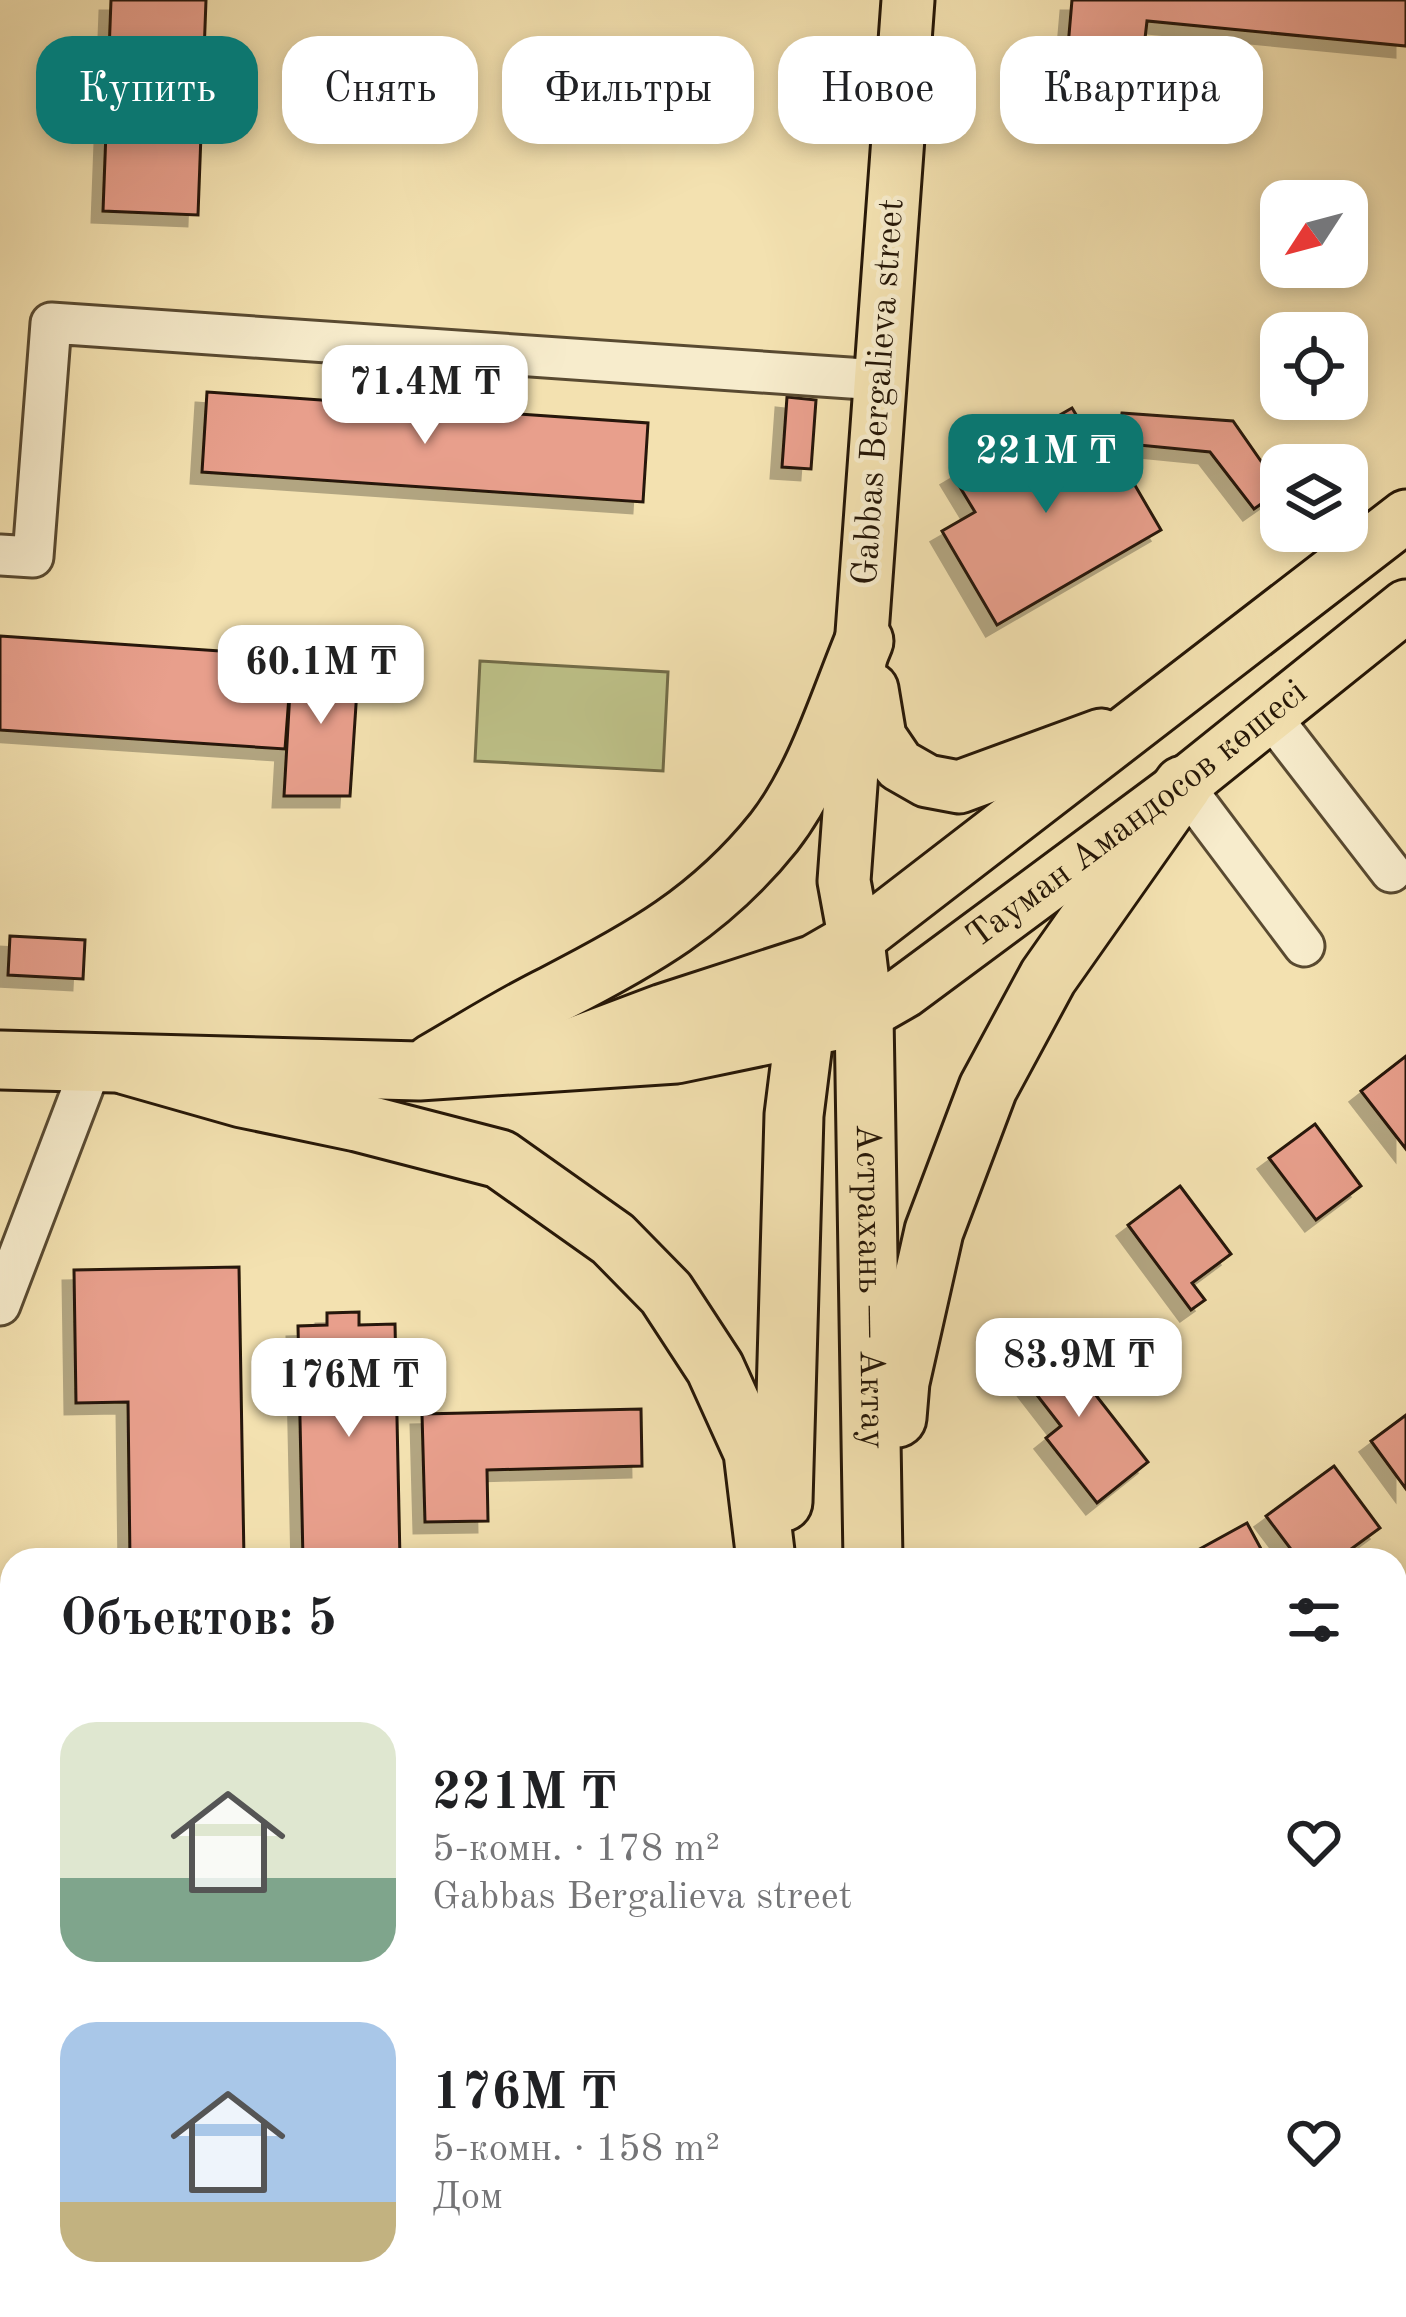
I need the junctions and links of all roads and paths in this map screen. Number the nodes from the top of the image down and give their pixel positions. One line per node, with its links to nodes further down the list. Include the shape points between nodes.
1 (908, 0): 2 (main road, Gabbas Bergalieva street)
2 (880, 380): 4 (street, via 51,323 33,557); 6 (main road, Gabbas Bergalieva street)
3 (1406, 516): 8 (main road, Тауман Амандосов көшесі)
4 (0, 555)
5 (1406, 606): 7 (main road, Тауман Амандосов көшесі)
6 (864, 640): 8 (main road, via 880,737 899,765 927,781 959,787); 11 (main road); 18 (highway, via 806,775 776,829 733,877 614,966)
7 (1268, 713): 9 (main road, Тауман Амандосов көшесі); 10 (street)
8 (1136, 724): 11 (main road, Тауман Амандосов көшесі)
9 (1183, 785): 12 (street); 13 (main road, Тауман Амандосов көшесі); 23 (highway, via 1048,977 988,1088 934,1231 901,1382)
10 (1391, 872)
11 (838, 934): 13 (highway, Астрахань — Актау); 14 (highway, Астрахань — Актау); 17 (highway)
12 (1304, 946)
13 (864, 1016): 14 (highway); 22 (highway, Астрахань — Актау)
14 (802, 1031): 17 (highway, via 676,1054); 21 (highway, Астрахань — Актау)
15 (0, 1060): 16 (highway)
16 (109, 1064): 18 (highway); 19 (street); 20 (highway, via 500,1160 613,1239 666,1293 715,1368 753,1452)
17 (531, 1064): 18 (highway)
18 (418, 1071)
19 (0, 1305)
20 (765, 1548)
21 (782, 1548)
22 (873, 1548)
23 (885, 1548)

